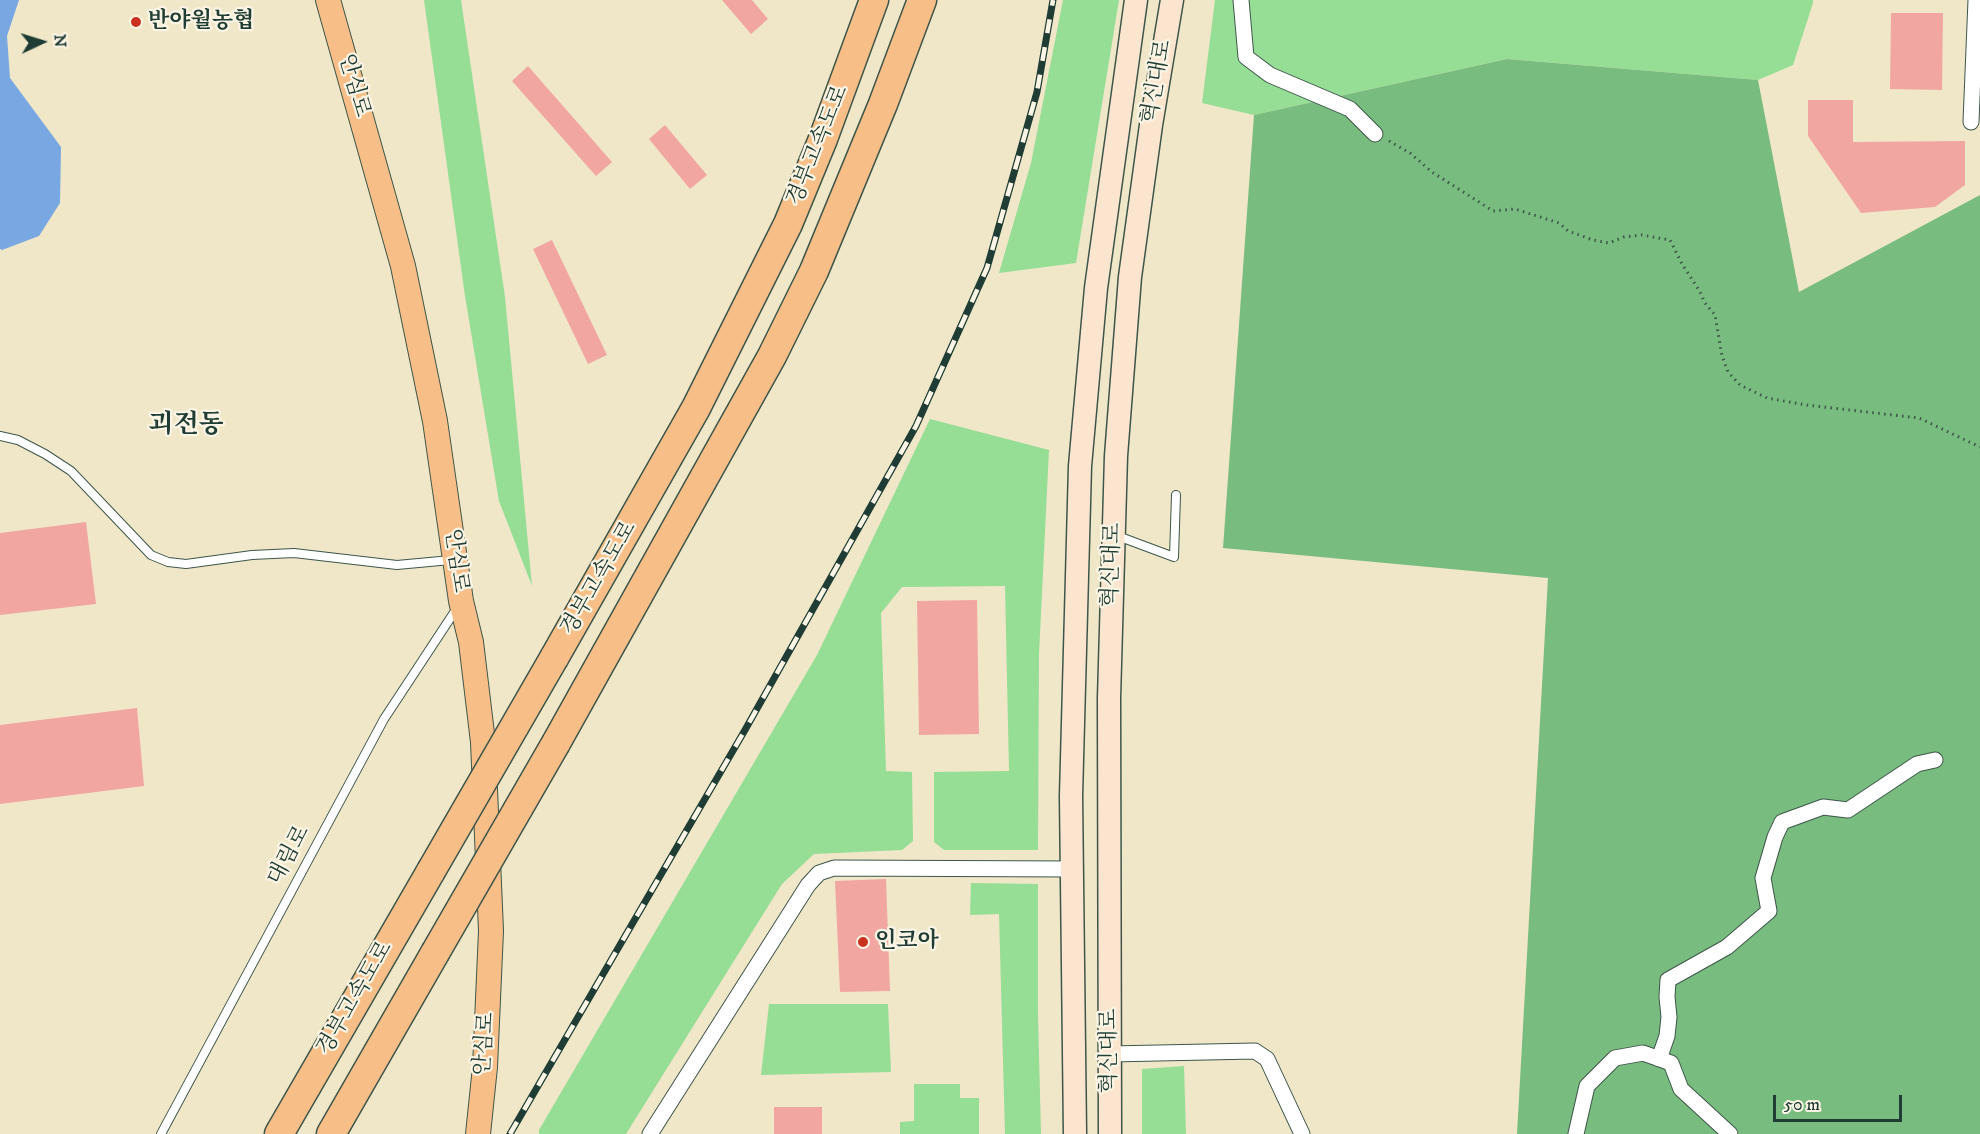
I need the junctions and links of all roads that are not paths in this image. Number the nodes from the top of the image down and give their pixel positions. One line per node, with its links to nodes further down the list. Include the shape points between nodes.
1 (328, 0): 13 (main road, 안심로, via 403,266 435,421)
2 (874, 0): 20 (highway, 경부고속도로, bridge, via 788,224 696,408)
3 (922, 0): 21 (highway, 경부고속도로, bridge, via 814,271 772,356)
4 (1136, 0): 16 (main road, via 1096,288 1080,466)
5 (1172, 0): 12 (main road, 혁신대로, via 1130,277)
6 (1241, 0): 9 (street, via 1246,57 1270,75 1350,109)
7 (1976, 0): 8 (street)
8 (1971, 122)
9 (1375, 134)
10 (0, 436): 13 (lane, via 18,440 71,471 151,555 168,562 186,564 294,552 397,565)
11 (1176, 495): 12 (lane, via 1174,557)
12 (1114, 535): 17 (main road, 혁신대로, via 1109,698)
13 (455, 560): 14 (main road, 안심로)
14 (461, 601): 19 (lane, 대림로, via 384,719); 22 (main road, 안심로, via 471,642 483,742 491,931 486,1067)
15 (1935, 760): 18 (street, via 1917,764 1848,810 1822,807 1782,822 1763,878 1769,911 1727,948 1668,980 1667,1036)
16 (1072, 869): 23 (street, via 834,868 819,873); 24 (main road)
17 (1110, 1054): 25 (main road, 혁신대로); 26 (street, via 1255,1051 1267,1059)
18 (1659, 1059): 27 (street, via 1643,1053 1615,1058 1587,1086); 28 (street, via 1671,1063 1681,1089)
19 (160, 1134)
20 (279, 1134)
21 (331, 1134)
22 (478, 1134)
23 (650, 1134)
24 (1075, 1134)
25 (1110, 1134)
26 (1302, 1134)
27 (1576, 1134)
28 (1730, 1134)

